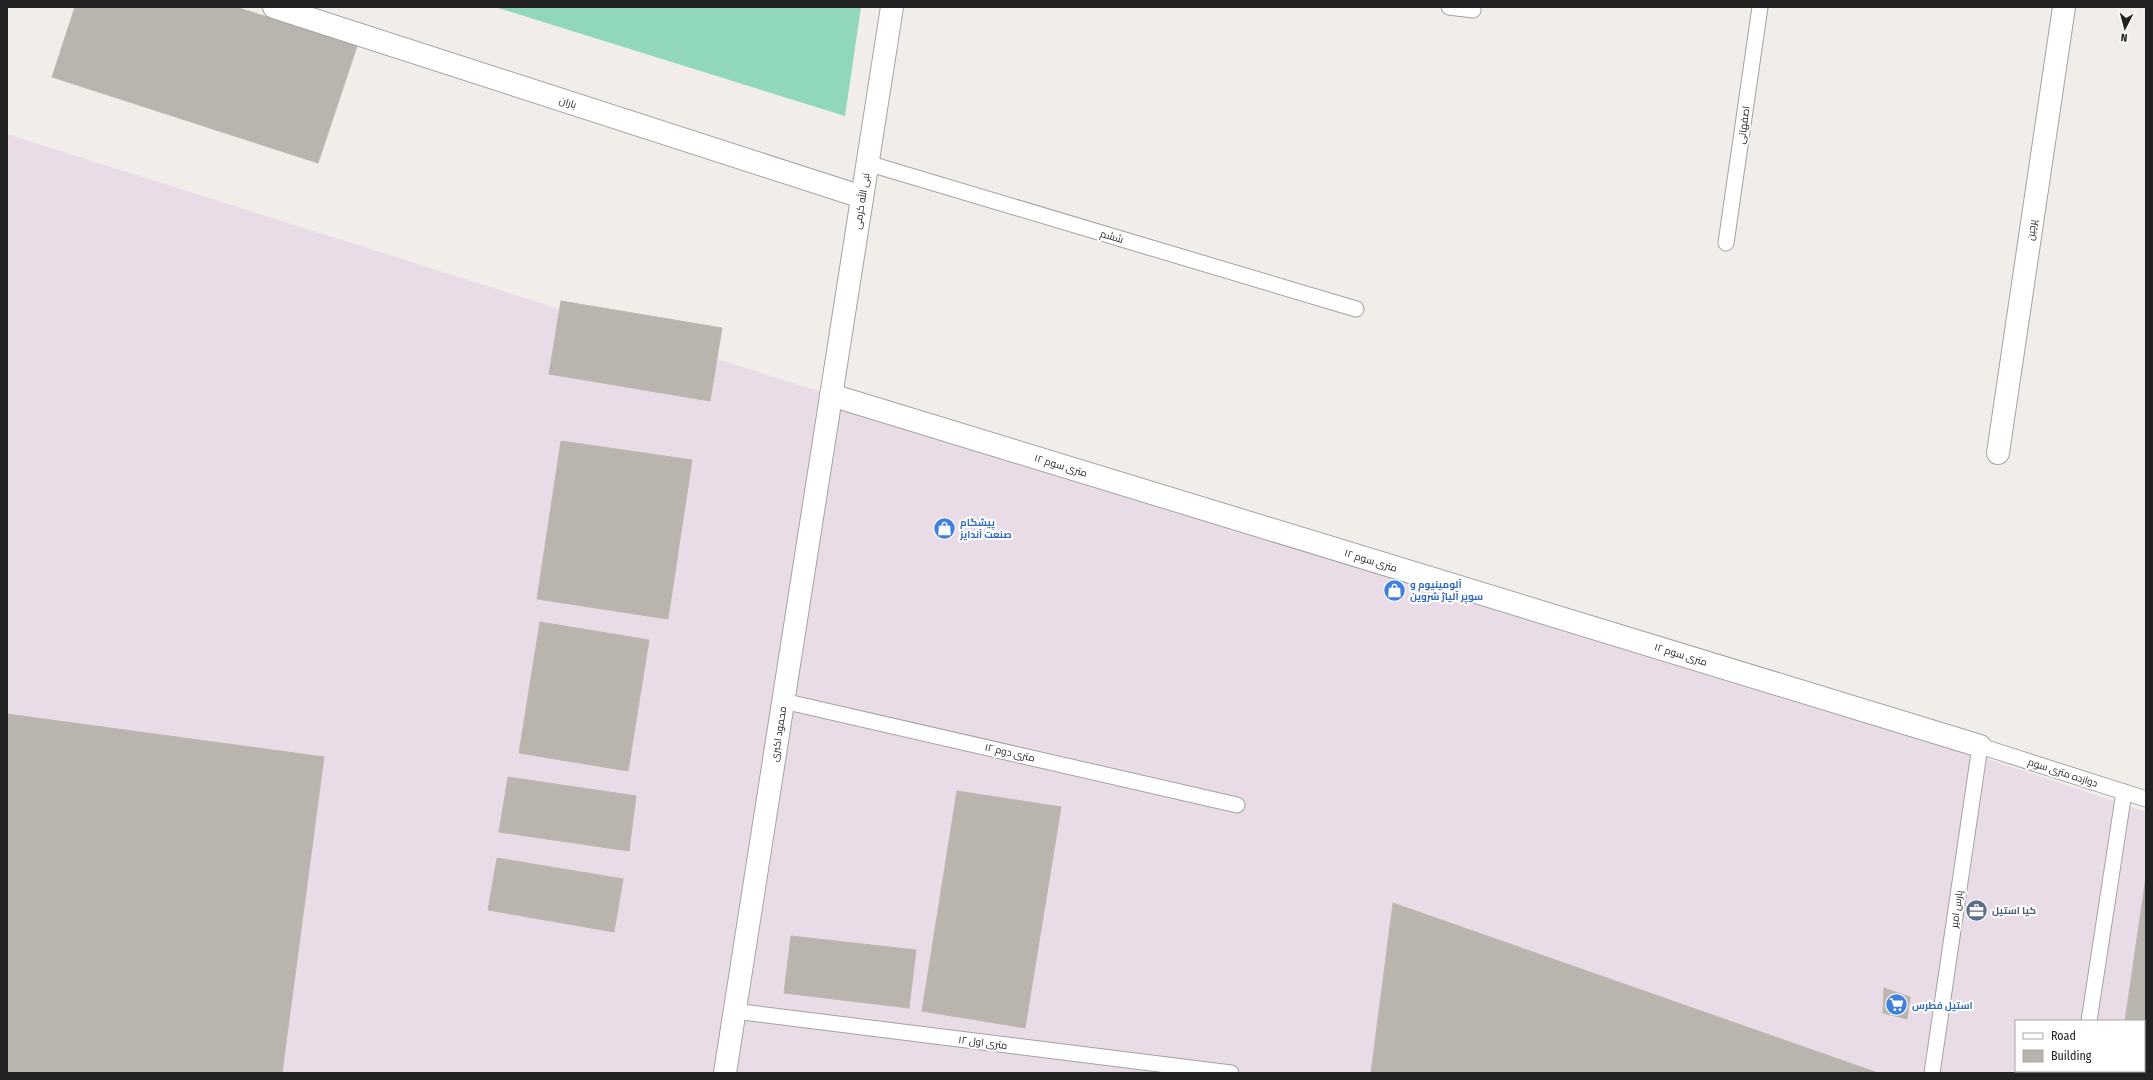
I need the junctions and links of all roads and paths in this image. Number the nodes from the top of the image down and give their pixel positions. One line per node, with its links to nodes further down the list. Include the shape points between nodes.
1 (274, 7): 8 (street, باران)
2 (892, 7): 7 (street, نبی الله کرمی)
3 (1449, 7): 6 (lane)
4 (1760, 7): 9 (lane, اصفهانی)
5 (2064, 7): 12 (street, پرچین)
6 (1473, 10)
7 (867, 163): 8 (street, نبی الله کرمی); 10 (lane, ششم)
8 (862, 196): 11 (street, نبی الله کرمی)
9 (1726, 243)
10 (1356, 309)
11 (831, 395): 13 (street, محمود اکبری); 14 (street, ۱۲ متری سوم)
12 (1998, 453)
13 (783, 701): 17 (lane, ۱۲ متری دوم); 18 (street, محمود اکبری)
14 (1980, 746): 15 (lane, دوازده متری سوم); 22 (lane, پارس امیر)
15 (2124, 792): 16 (lane, دوازده متری سوم); 19 (lane)
16 (2146, 799)
17 (1237, 805)
18 (734, 1011): 20 (street, محمود اکبری); 21 (lane, ۱۲ متری اول)
19 (2089, 1020)
20 (725, 1073)
21 (1231, 1073)
22 (1932, 1073)

